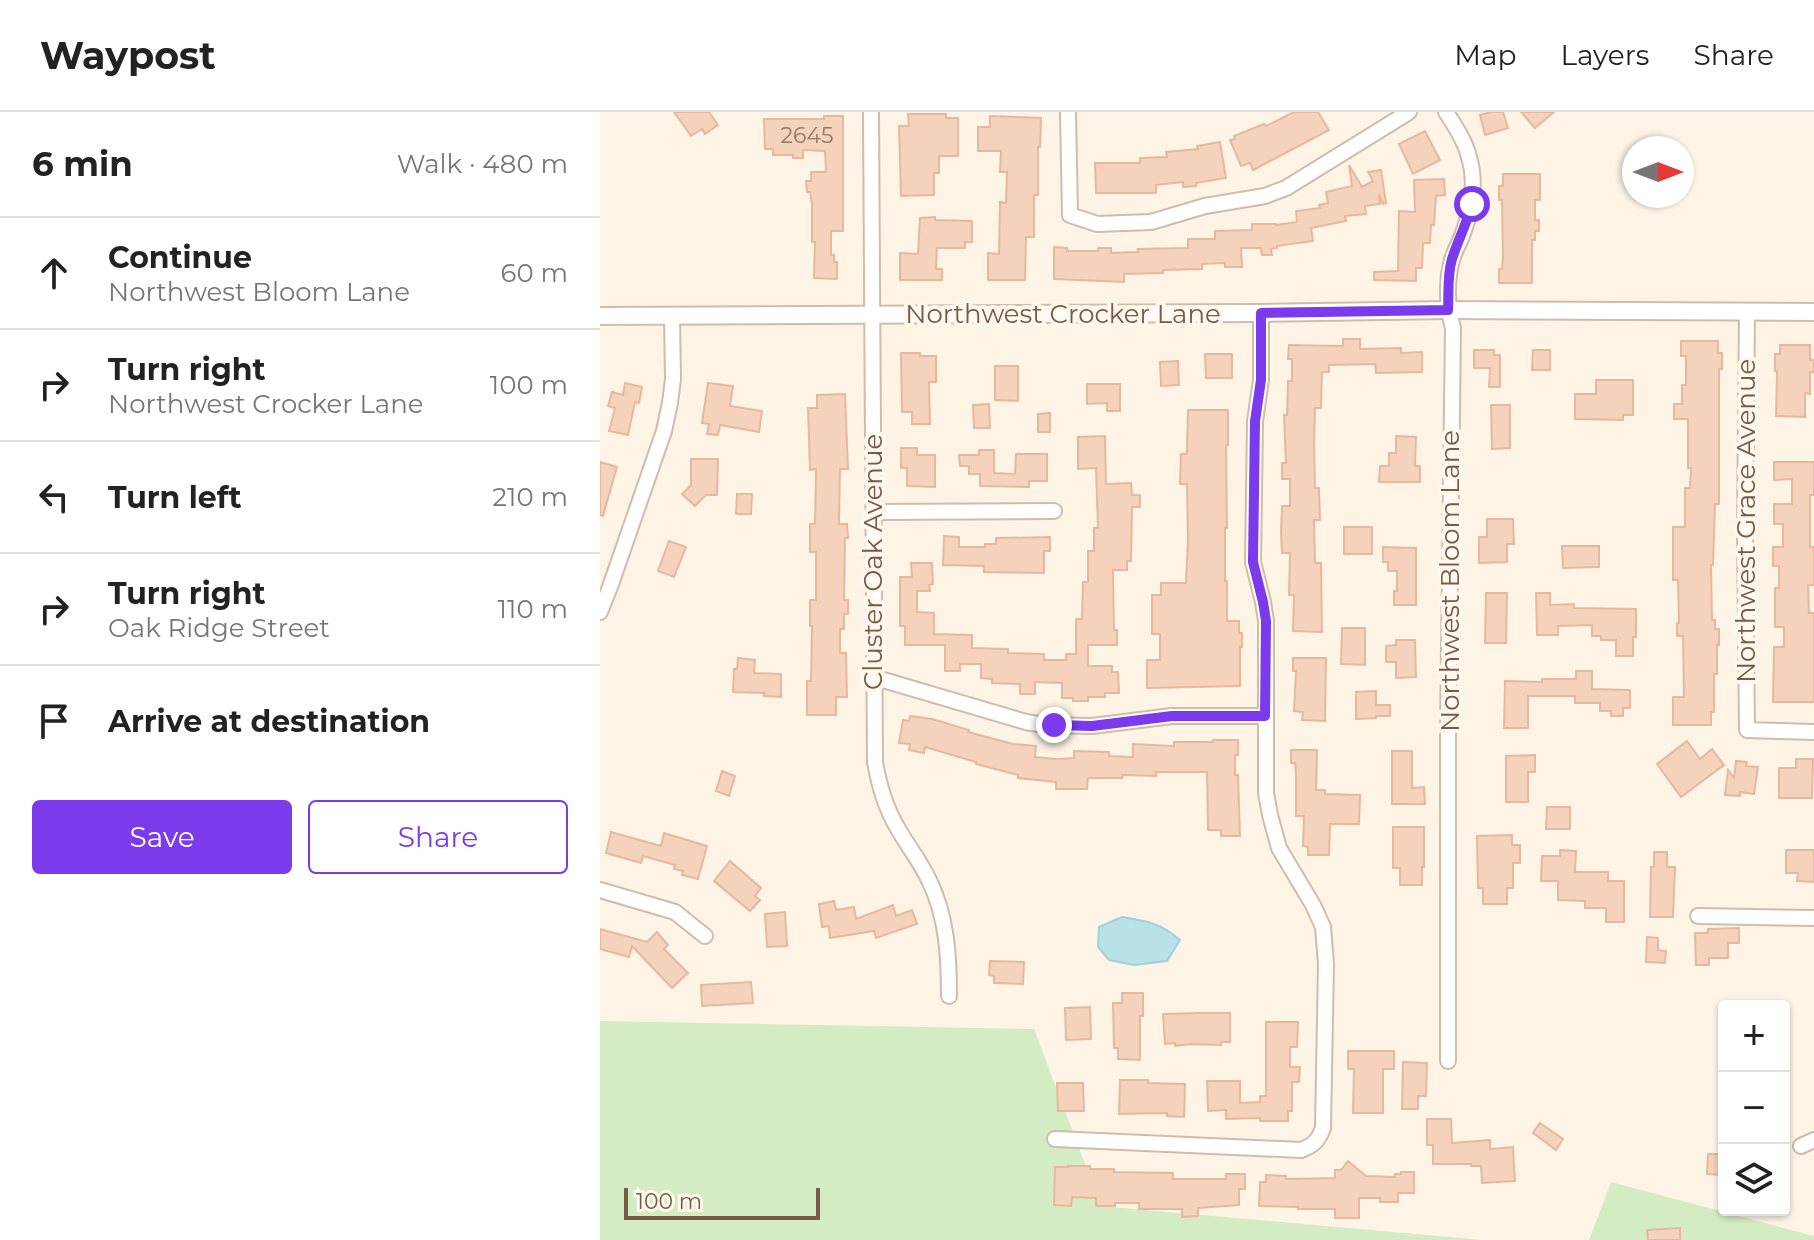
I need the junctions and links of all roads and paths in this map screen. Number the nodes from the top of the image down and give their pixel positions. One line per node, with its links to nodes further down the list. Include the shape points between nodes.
1 (871, 112): 9 (street, Cluster Oak Avenue)
2 (1068, 112): 3 (street, via 1070,215 1097,224 1151,222 1265,196)
3 (1409, 112)
4 (1446, 112): 5 (street, Northwest Bloom Lane, via 1470,158 1474,189 1469,219 1452,259)
5 (1448, 310): 6 (street, Northwest Crocker Lane); 8 (street, Northwest Crocker Lane); 23 (street, Northwest Bloom Lane, via 1453,328)
6 (1747, 312): 7 (street, Northwest Crocker Lane); 17 (street, Northwest Grace Avenue, via 1747,730)
7 (1814, 312)
8 (1261, 313): 9 (street, Northwest Crocker Lane); 16 (street, via 1253,562 1266,621)
9 (873, 314): 11 (street, Northwest Crocker Lane); 13 (street, Cluster Oak Avenue)
10 (600, 316): 11 (street, Northwest Crocker Lane)
11 (672, 316): 14 (street, via 673,379 664,431)
12 (1054, 511): 13 (street)
13 (874, 512): 15 (street, Cluster Oak Avenue)
14 (600, 612)
15 (873, 677): 16 (street, via 1044,725); 22 (street, Cluster Oak Avenue, via 879,784 938,902 949,953)
16 (1265, 716): 24 (street, via 1266,793 1279,848 1323,927 1320,1138 1301,1150)
17 (1814, 732)
18 (600, 890): 21 (street, via 675,912)
19 (1698, 916): 20 (street)
20 (1814, 918)
21 (705, 936)
22 (949, 996)
23 (1448, 1061)
24 (1055, 1139)

